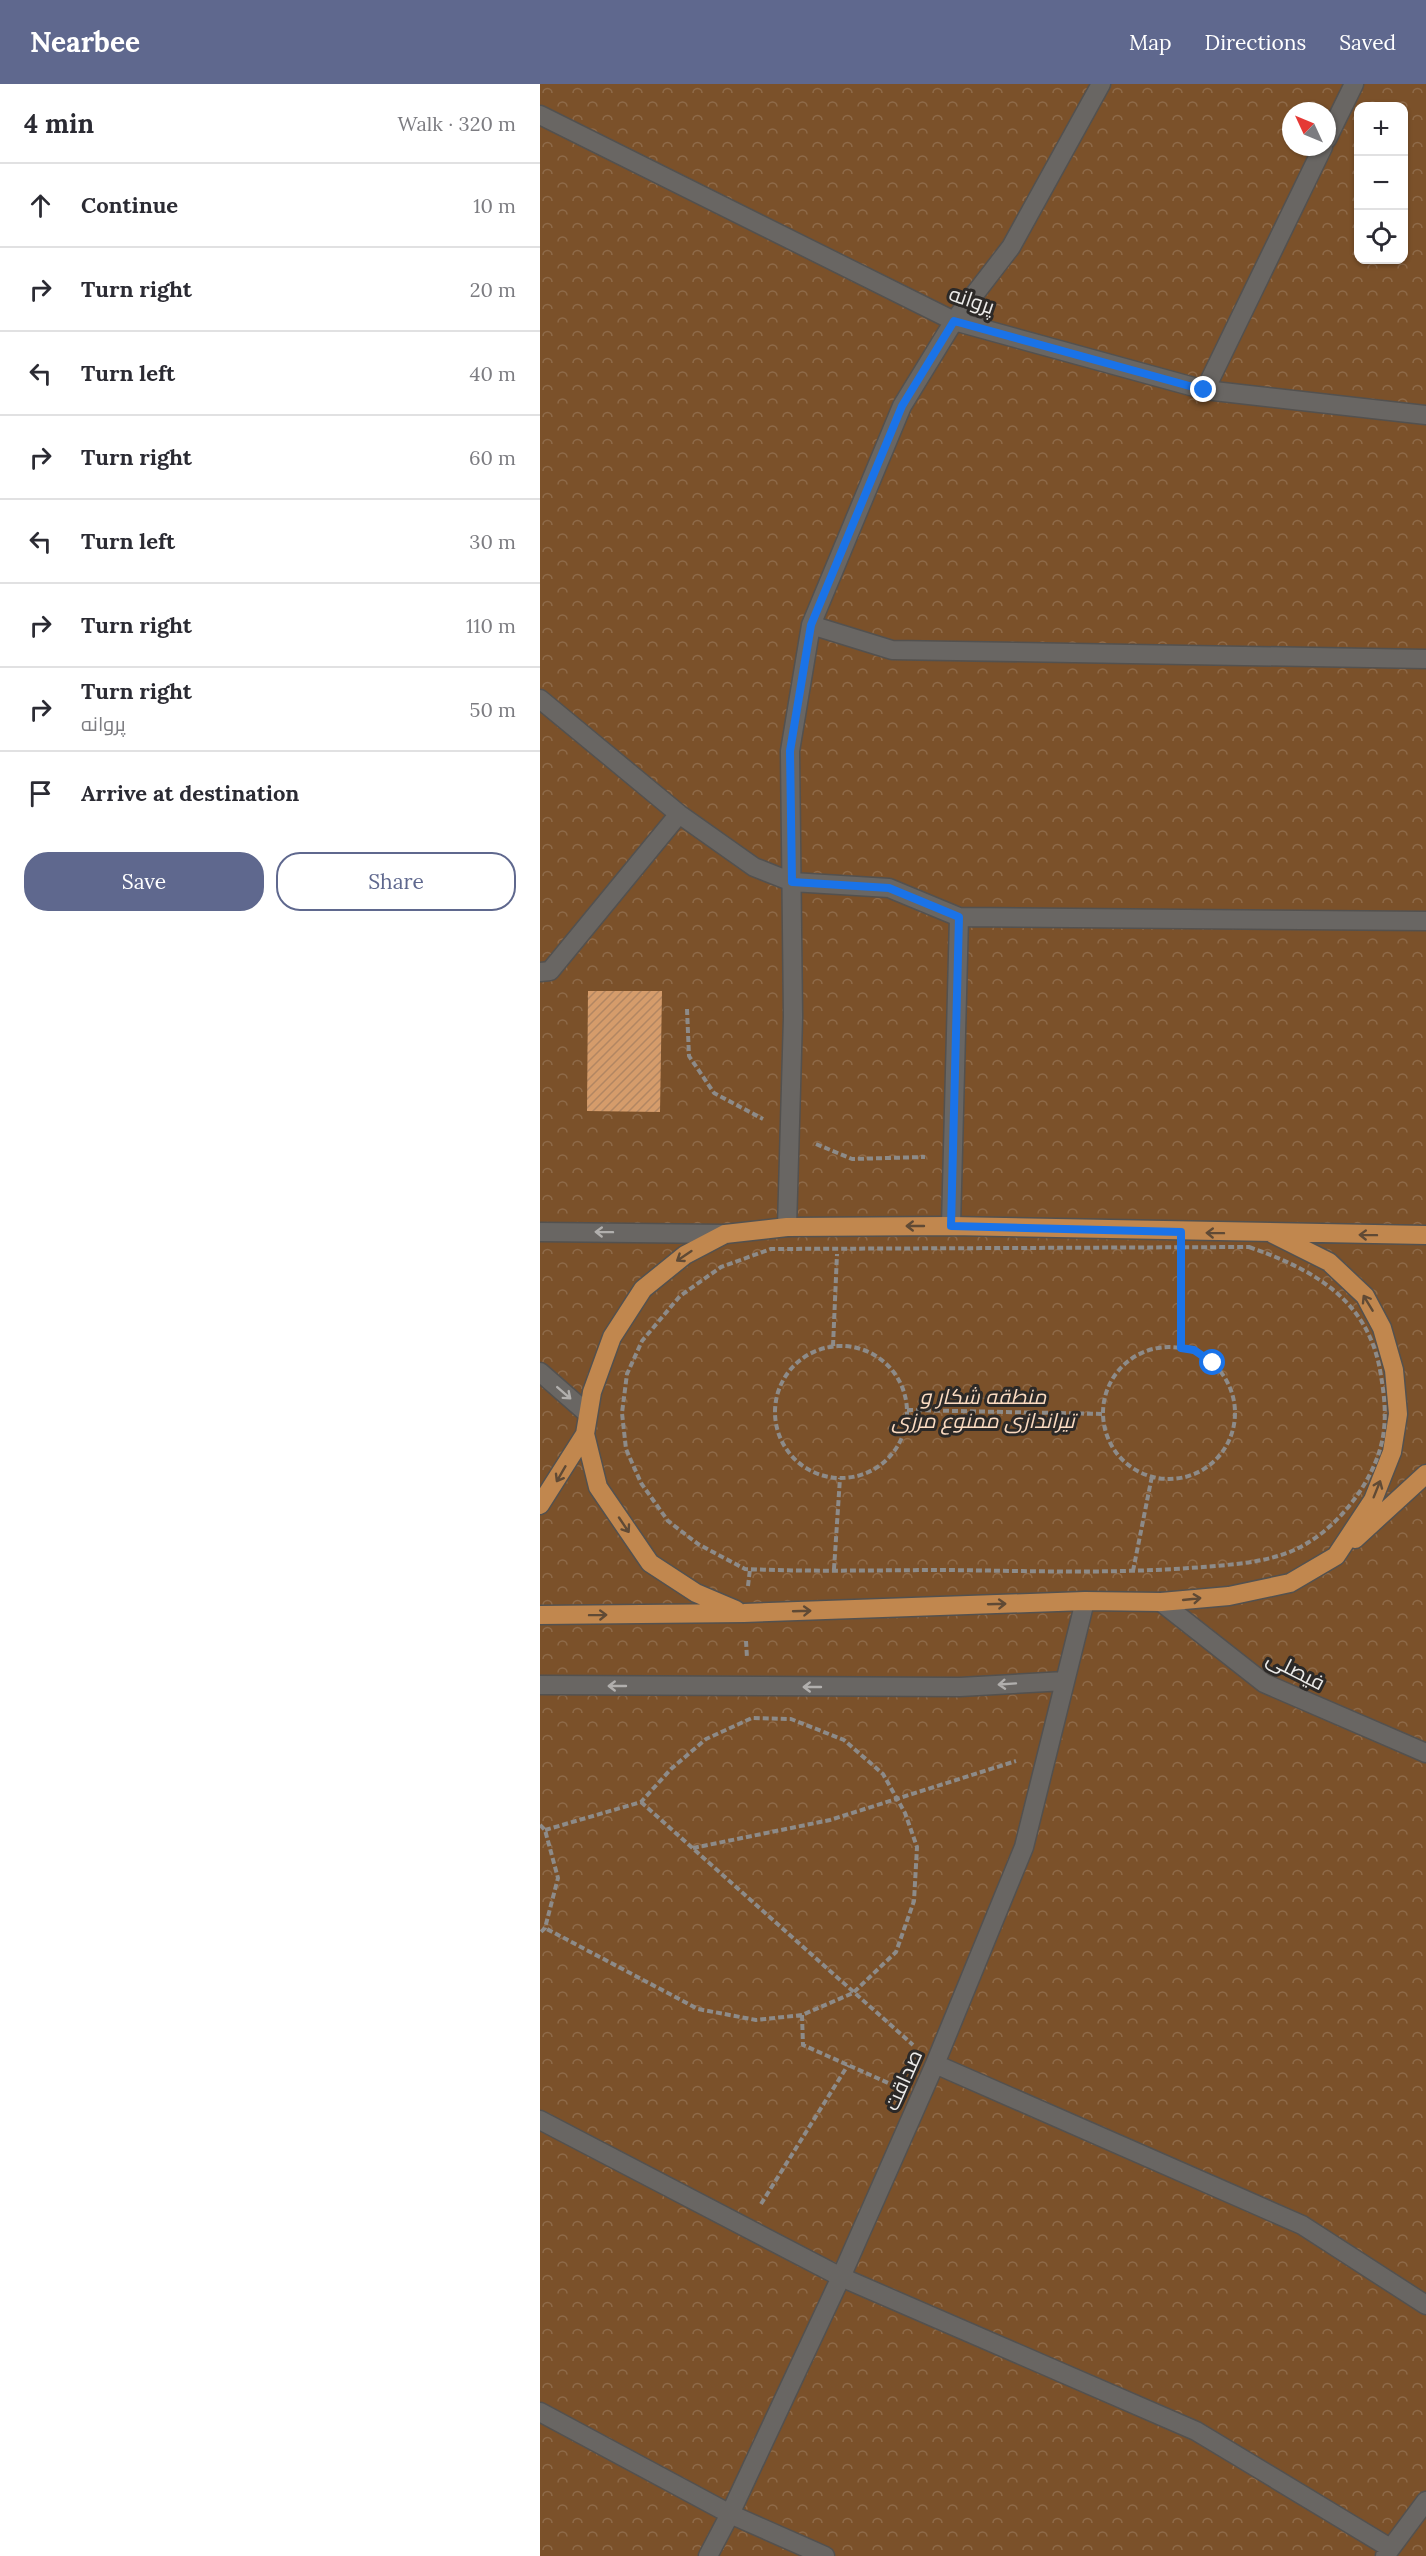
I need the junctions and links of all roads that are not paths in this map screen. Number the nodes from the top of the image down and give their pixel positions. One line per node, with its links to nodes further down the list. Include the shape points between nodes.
1 (1101, 84): 6 (street, via 1011,247)
2 (1354, 84): 4 (street)
3 (540, 115): 6 (street, پروانه)
4 (1336, 121)
5 (1319, 156): 7 (street)
6 (954, 321): 7 (street, پروانه); 9 (street, via 902,406)
7 (1204, 390): 8 (street, پروانه)
8 (1426, 415)
9 (811, 625): 10 (street, via 892,650); 13 (street, via 790,751)
10 (1426, 659)
11 (540, 699): 12 (street)
12 (680, 814): 13 (street, via 754,867); 16 (street, via 550,971)
13 (792, 882): 14 (street, via 889,888); 18 (street)
14 (959, 917): 15 (street); 17 (street)
15 (1426, 921)
16 (540, 972)
17 (951, 1226): 18 (main road, one-way to 18); 21 (main road, one-way to 17, via 1181,1240)
18 (787, 1227): 20 (main road)
19 (540, 1232): 20 (street, one-way to 19)
20 (725, 1234): 24 (main road, one-way to 24, via 685,1255 643,1289 612,1336)
21 (1273, 1234): 22 (main road, one-way to 21); 28 (main road, one-way to 21, via 1373,1500 1392,1452 1398,1414 1394,1370 1382,1328 1365,1296 1329,1262)
22 (1426, 1235)
23 (540, 1372): 24 (street, one-way to 24)
24 (588, 1414): 25 (main road)
25 (585, 1434): 27 (main road, one-way to 27); 31 (main road, one-way to 31, via 598,1487 650,1563 696,1593)
26 (1426, 1474): 28 (main road)
27 (540, 1506)
28 (1336, 1556): 30 (main road, one-way to 28, via 1229,1596 1290,1583)
29 (1085, 1601): 30 (main road); 31 (main road, one-way to 29); 33 (street, صداقت)
30 (1161, 1602): 35 (street, فیصلی, via 1264,1683)
31 (744, 1613): 32 (main road, one-way to 31)
32 (540, 1615)
33 (1065, 1681): 34 (street, one-way to 34, via 960,1687); 36 (street, صداقت, via 1024,1847)
34 (540, 1685)
35 (1426, 1753)
36 (935, 2064): 38 (street, صداقت); 39 (street, via 1302,2225)
37 (540, 2120): 38 (street)
38 (841, 2277): 42 (street, صداقت); 43 (street, via 1196,2431)
39 (1426, 2305)
40 (540, 2412): 42 (street)
41 (1426, 2501): 43 (street)
42 (730, 2514): 44 (street, صداقت); 45 (street)
43 (1387, 2552)
44 (708, 2556)
45 (825, 2556)

